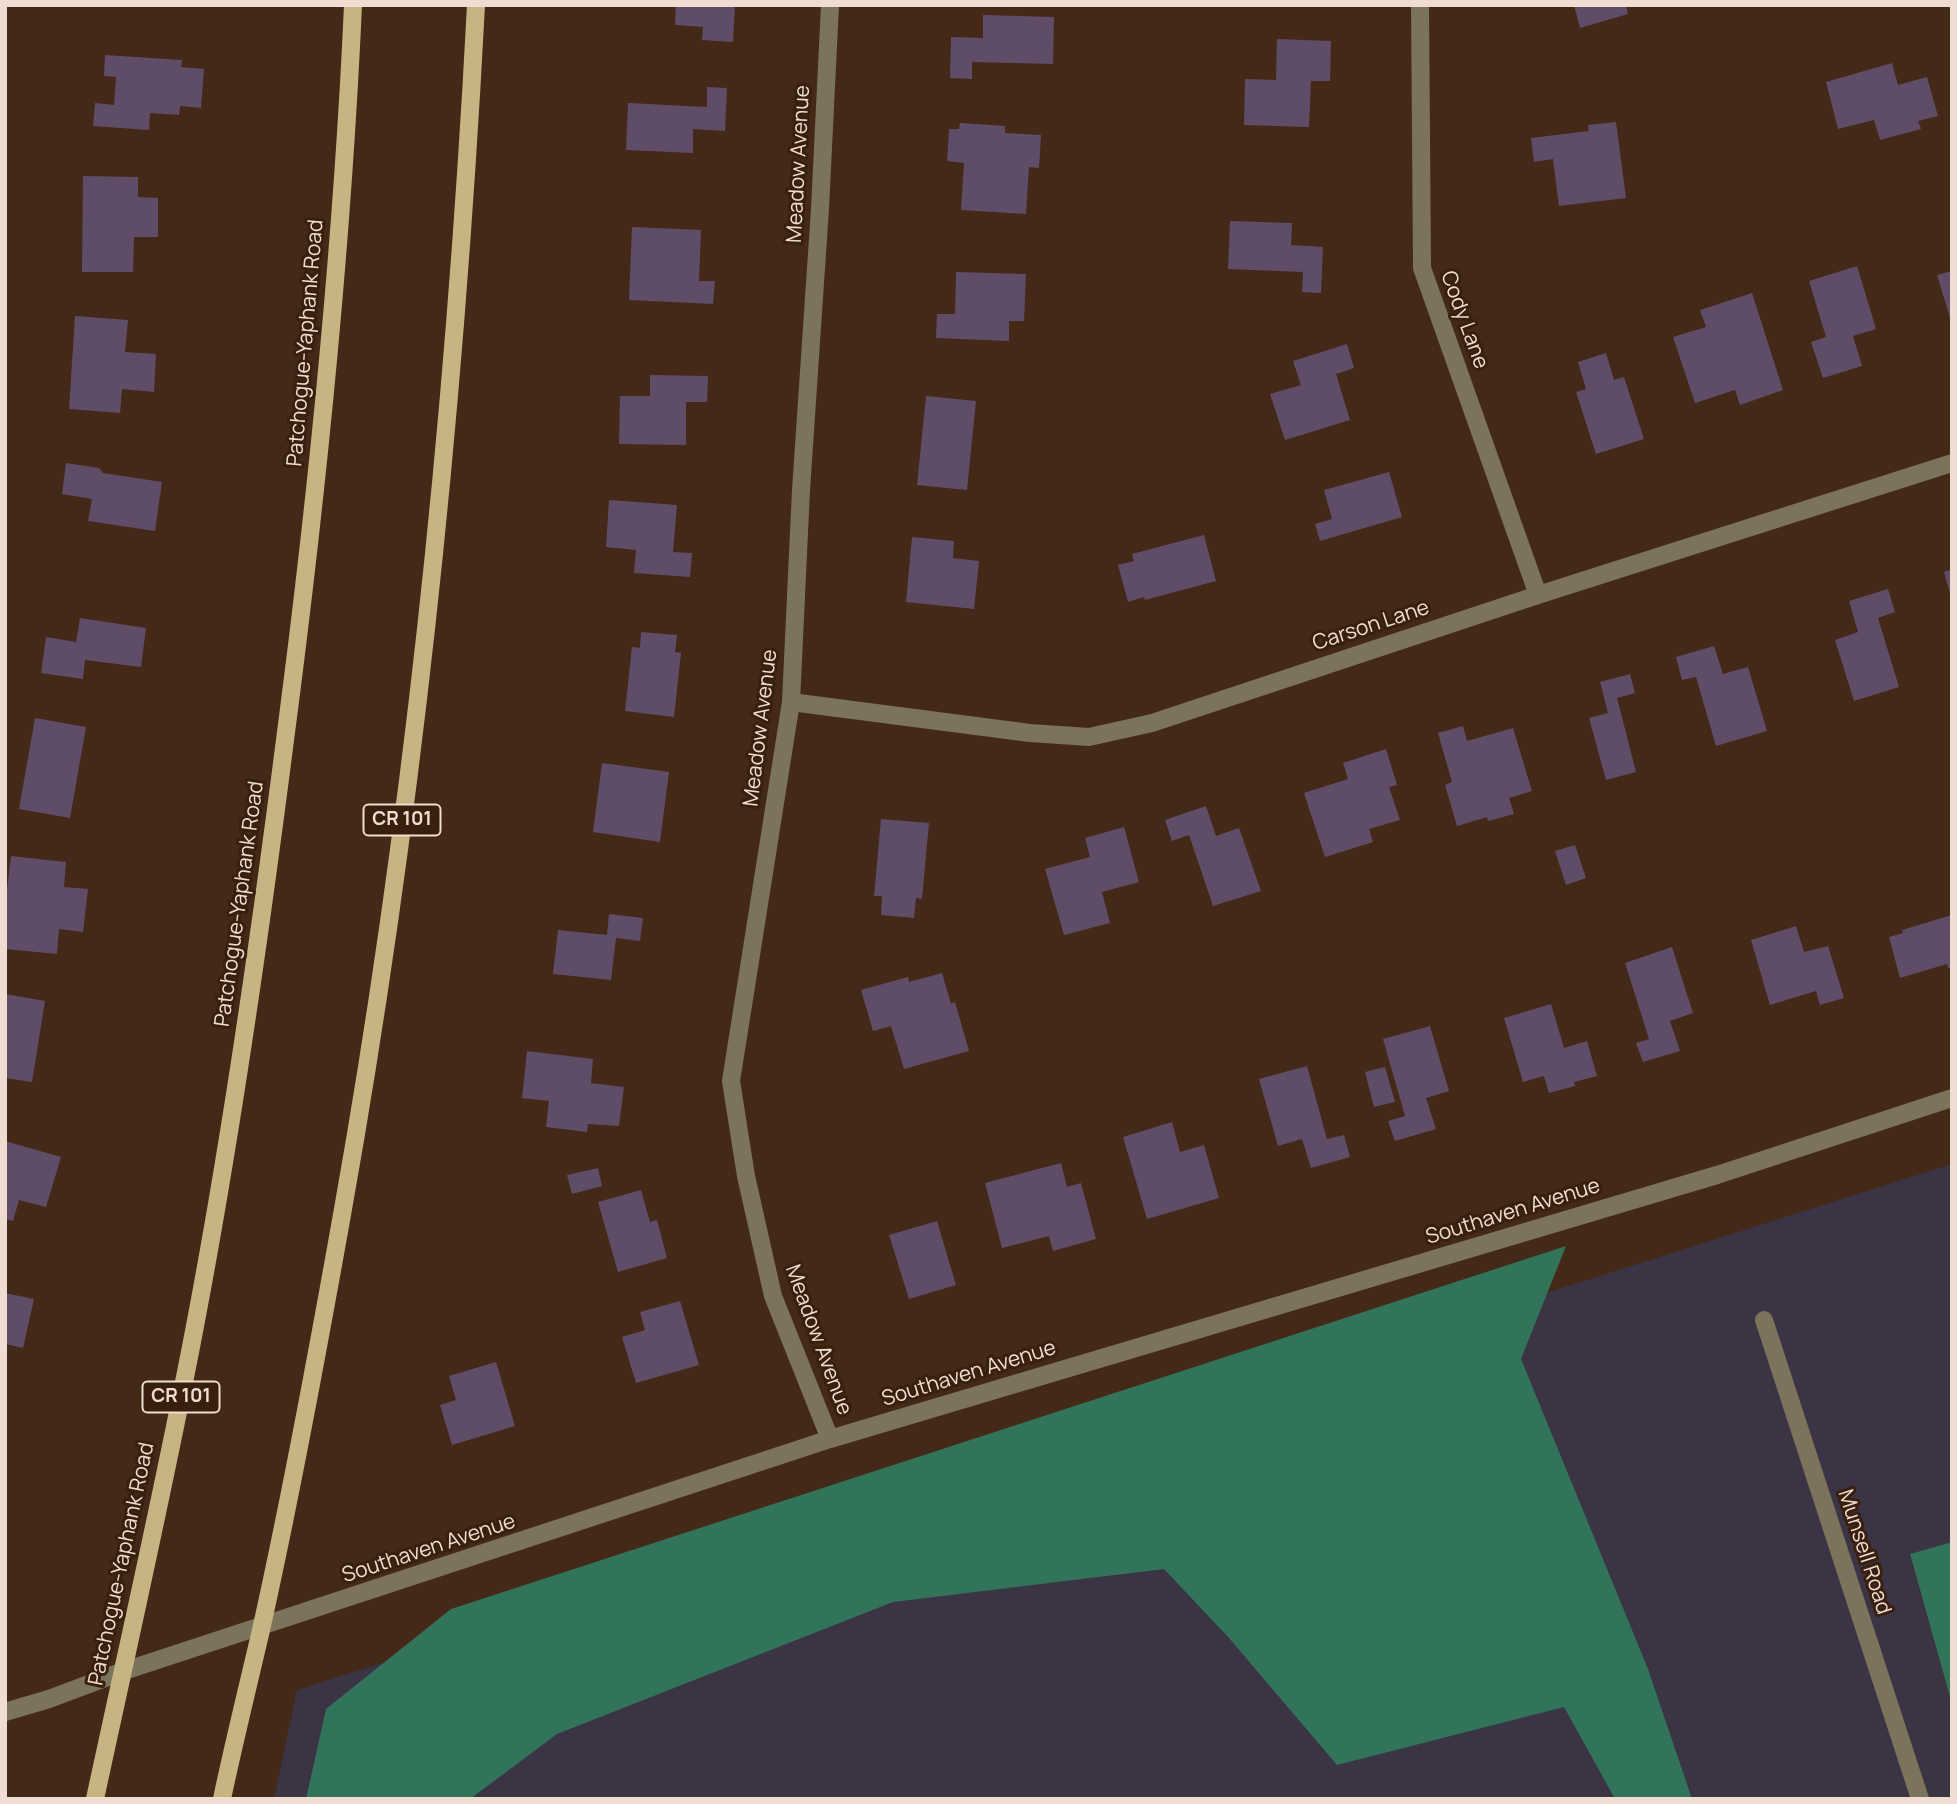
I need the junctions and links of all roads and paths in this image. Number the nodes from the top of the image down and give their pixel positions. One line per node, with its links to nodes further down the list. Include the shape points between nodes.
1 (354, 5): 12 (main road, Patchogue-Yaphank Road / CR 101, via 335,300 264,910 196,1323 154,1536)
2 (476, 5): 11 (main road, CR 101, via 451,401 431,603 343,1207)
3 (830, 5): 7 (street, Meadow Avenue)
4 (1420, 5): 6 (street, Cody Lane, via 1422,268)
5 (1952, 463): 6 (street, Carson Lane)
6 (1538, 595): 7 (street, Carson Lane, via 1152,723 1089,737)
7 (791, 702): 10 (street, Meadow Avenue, via 732,1081 746,1176 774,1296)
8 (1952, 1098): 10 (street, Southaven Avenue, via 1717,1175)
9 (1764, 1320): 16 (street, Munsell Road)
10 (830, 1439): 11 (street, Southaven Avenue)
11 (262, 1626): 12 (street, Southaven Avenue); 15 (main road, CR 101)
12 (121, 1672): 13 (street, Southaven Avenue); 14 (main road, Patchogue-Yaphank Road / CR 101)
13 (5, 1712)
14 (95, 1799)
15 (222, 1799)
16 (1920, 1799)

